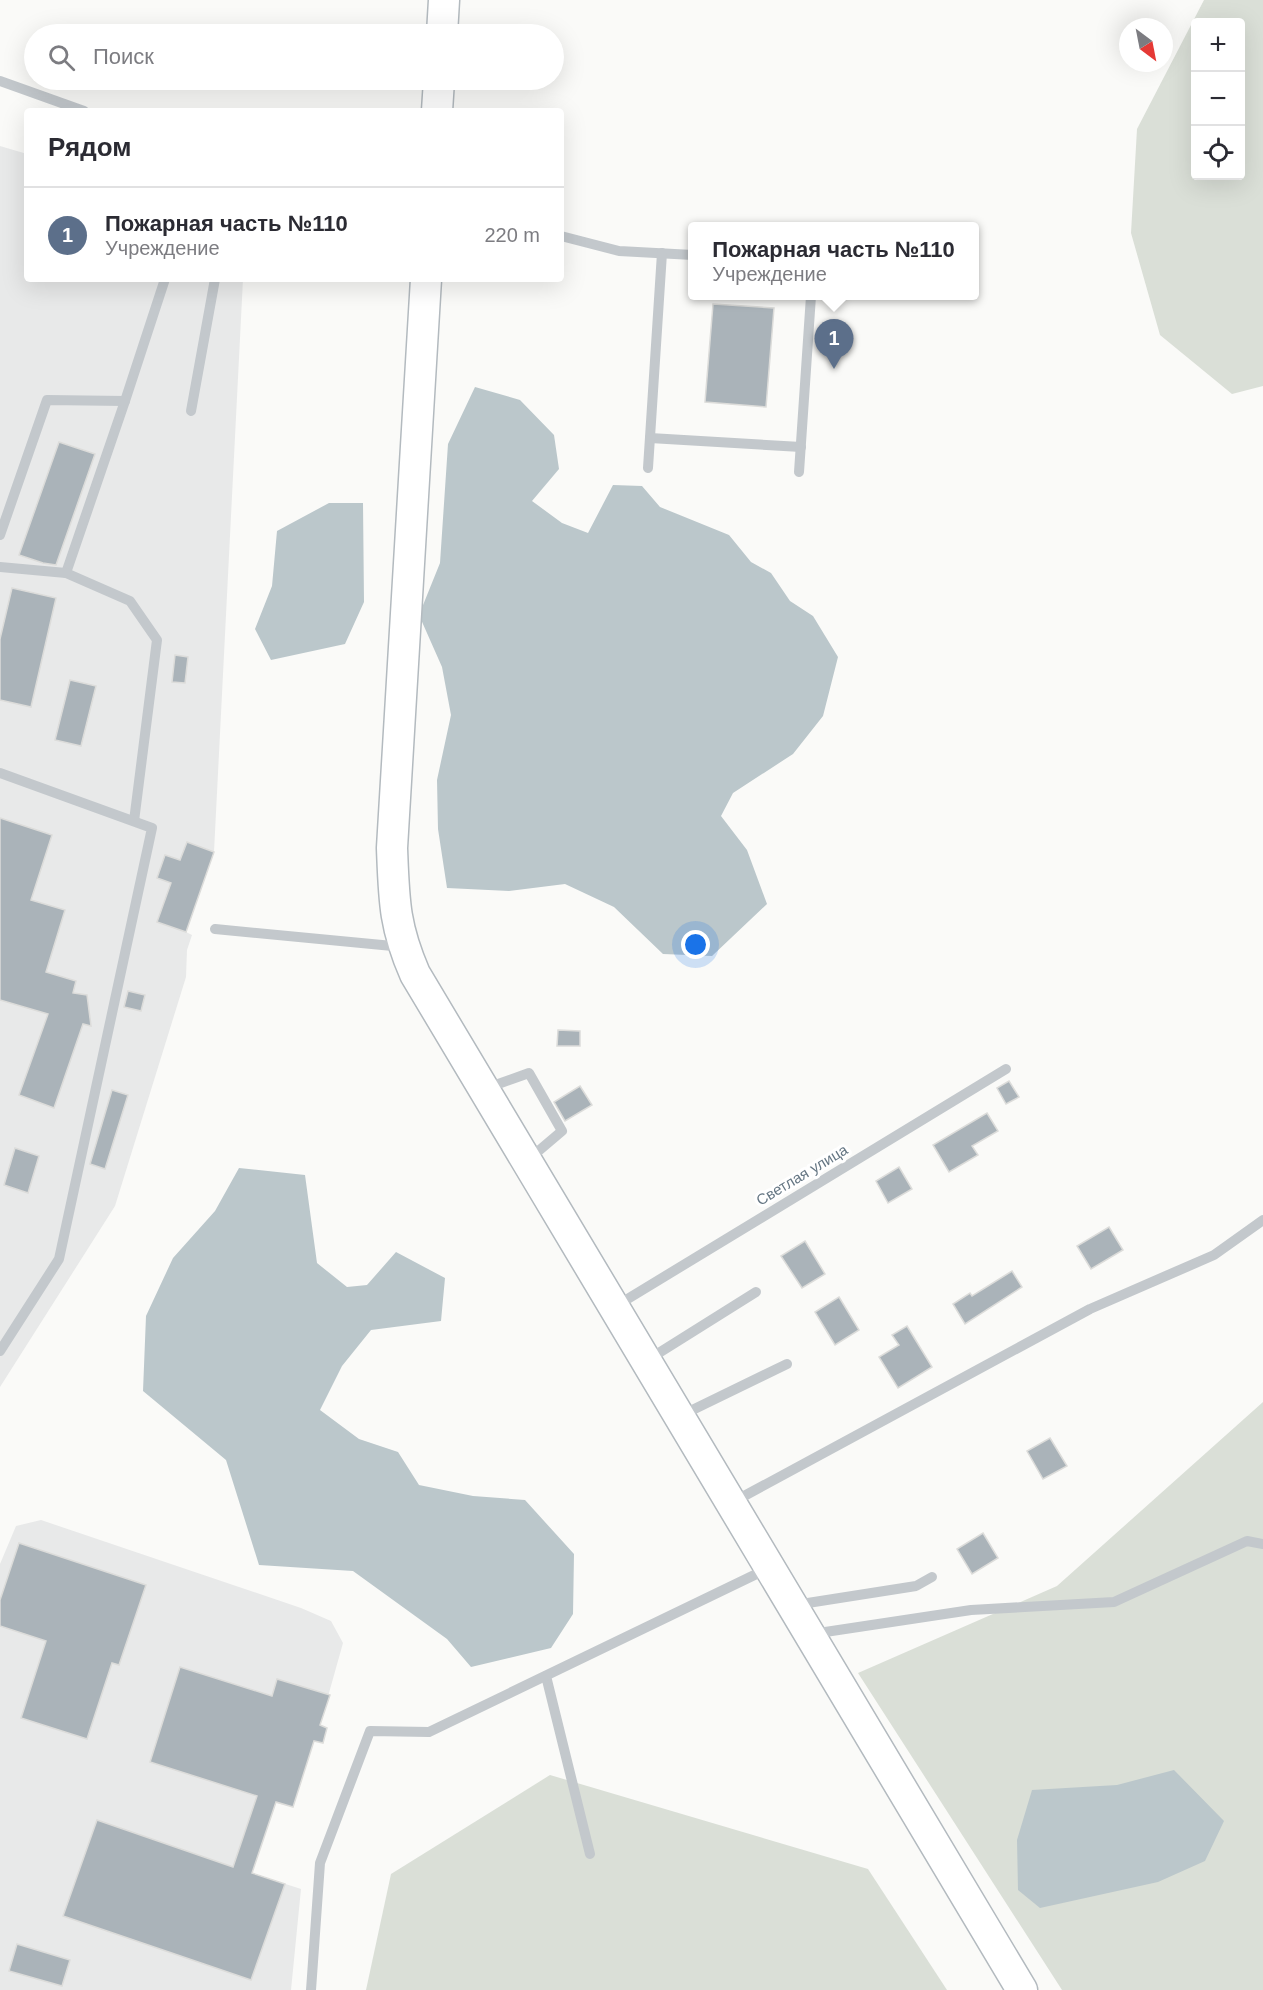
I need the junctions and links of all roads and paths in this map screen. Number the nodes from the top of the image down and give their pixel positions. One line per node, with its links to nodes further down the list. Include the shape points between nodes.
1 (444, 0): 2 (main road)
2 (443, 24)
3 (0, 81): 4 (lane)
4 (24, 90)
5 (25, 90): 7 (lane)
6 (438, 90): 8 (main road)
7 (76, 108)
8 (437, 108)
9 (564, 237): 10 (lane, via 619,251)
10 (662, 253): 11 (lane); 18 (lane)
11 (688, 255)
12 (164, 282): 16 (lane)
13 (214, 282): 17 (lane)
14 (426, 282): 28 (main road, via 392,848 394,912)
15 (811, 300): 19 (lane)
16 (125, 401): 22 (lane, via 47,400); 24 (lane)
17 (191, 411)
18 (650, 438): 19 (lane); 20 (lane)
19 (801, 447): 21 (lane)
20 (648, 468)
21 (799, 472)
22 (0, 535)
23 (0, 567): 24 (lane)
24 (66, 573): 26 (lane, via 130,601 157,640)
25 (0, 773): 26 (lane)
26 (134, 821): 35 (lane, via 152,828 59,1259)
27 (215, 929): 28 (lane)
28 (403, 947): 30 (main road)
29 (1006, 1069): 34 (lane, Светлая улица)
30 (484, 1089): 31 (main road); 31 (lane, via 529,1073 562,1131)
31 (527, 1161): 34 (main road)
32 (1263, 1220): 39 (lane, via 1214,1255 1090,1309)
33 (756, 1292): 36 (lane)
34 (615, 1307): 36 (main road)
35 (0, 1351)
36 (646, 1361): 38 (main road)
37 (788, 1364): 38 (lane)
38 (679, 1416): 39 (main road)
39 (730, 1503): 41 (main road)
40 (1263, 1544): 44 (lane, via 1247,1541 1114,1602 971,1610)
41 (769, 1568): 43 (main road); 45 (lane)
42 (932, 1577): 43 (lane, via 916,1586)
43 (792, 1606): 44 (main road)
44 (809, 1635): 48 (main road)
45 (546, 1676): 46 (lane); 47 (lane, via 429,1732 370,1731 320,1863)
46 (590, 1854)
47 (311, 1990)
48 (1022, 1990)

